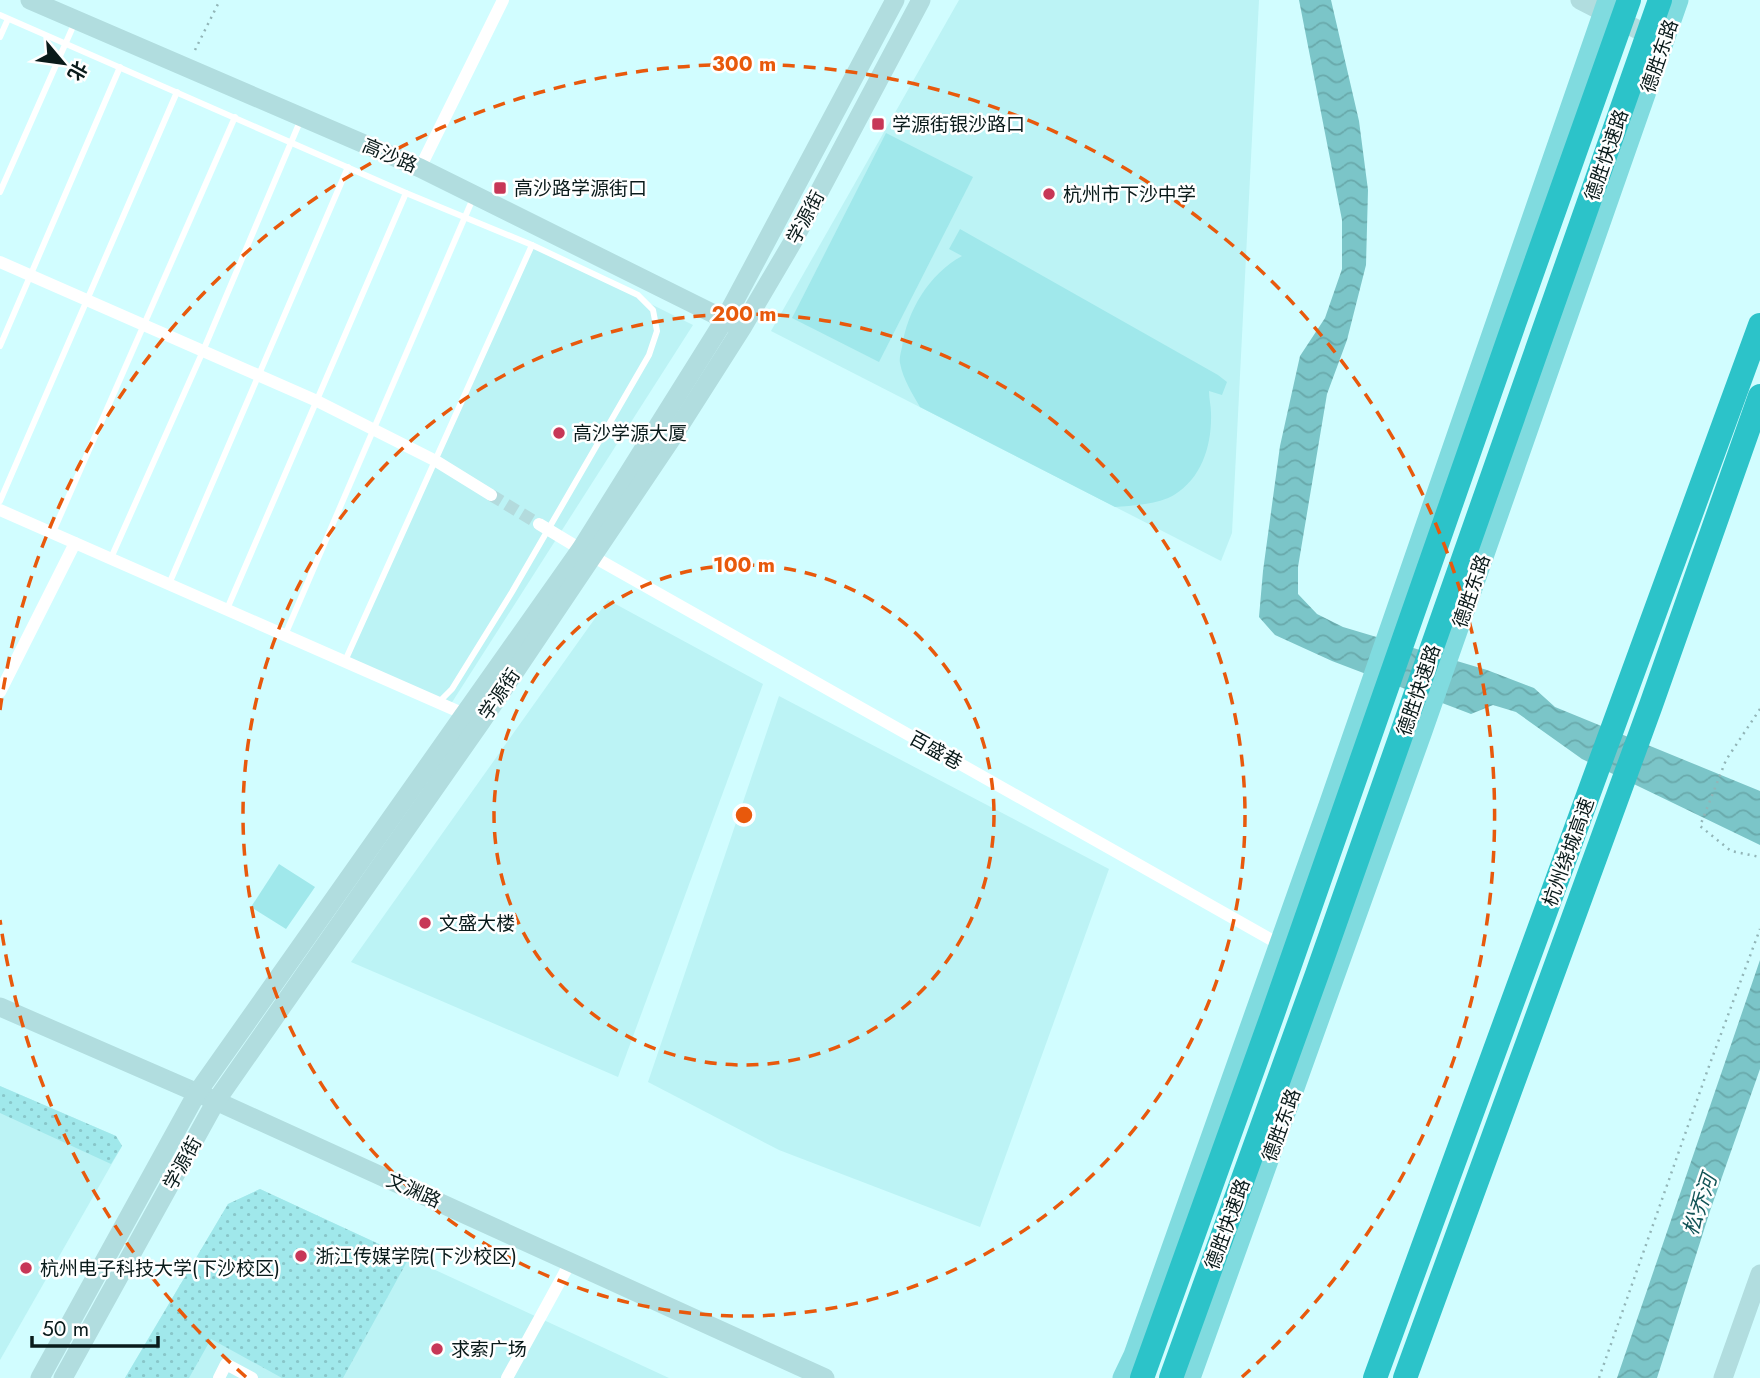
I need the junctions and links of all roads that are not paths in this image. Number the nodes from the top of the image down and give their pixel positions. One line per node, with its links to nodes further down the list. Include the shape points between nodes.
1 (30, 0): 11 (main road, 高沙路)
2 (503, 0): 21 (street)
3 (895, 0): 30 (main road, 学源街)
4 (921, 0): 30 (main road, 学源街, via 792,243)
5 (1580, 0): 8 (main road)
6 (1629, 0): 68 (highway, 德胜快速路)
7 (1671, 1): 13 (main road, 德胜东路); 69 (highway, 德胜快速路)
8 (1606, 6): 13 (main road); 55 (main road)
9 (0, 15): 10 (lane)
10 (8, 19): 12 (lane); 14 (lane)
11 (76, 20): 14 (lane); 18 (main road, 高沙路)
12 (0, 37)
13 (1663, 43): 70 (main road, 德胜东路)
14 (65, 44): 15 (lane); 22 (lane)
15 (120, 66): 16 (lane); 28 (lane)
16 (177, 92): 17 (lane); 29 (lane)
17 (235, 117): 19 (lane); 32 (lane)
18 (302, 117): 19 (lane); 21 (main road, 高沙路)
19 (292, 142): 20 (lane); 34 (lane)
20 (348, 167): 23 (lane); 35 (lane)
21 (420, 167): 24 (main road, 高沙路)
22 (0, 192)
23 (406, 192): 25 (lane); 37 (lane)
24 (474, 194): 25 (lane); 30 (main road, 高沙路)
25 (466, 217): 26 (lane); 38 (lane)
26 (532, 245): 39 (lane); 43 (lane, via 639,295 653,310 657,331 649,355)
27 (0, 262): 28 (street)
28 (30, 276): 29 (street); 33 (lane)
29 (87, 300): 32 (street); 41 (lane)
30 (733, 323): 46 (main road, 学源街)
31 (1760, 325): 71 (highway, 杭州绕城高速)
32 (144, 326): 34 (street); 44 (lane)
33 (0, 346)
34 (203, 351): 35 (street); 47 (lane)
35 (258, 375): 37 (street); 48 (lane)
36 (1760, 396): 72 (highway, 杭州绕城高速)
37 (317, 401): 38 (street); 49 (lane)
38 (373, 428): 39 (street); 50 (lane)
39 (436, 461): 40 (street); 51 (lane)
40 (491, 495)
41 (0, 501)
42 (0, 510): 44 (street)
43 (543, 527): 46 (street, 百盛巷); 53 (lane, via 512,592 452,689)
44 (53, 533): 45 (street)
45 (75, 543): 47 (street); 52 (street)
46 (587, 552): 54 (main road, 学源街); 55 (street, 百盛巷)
47 (111, 559): 48 (street)
48 (169, 584): 49 (street)
49 (227, 609): 50 (street)
50 (285, 635): 51 (street)
51 (345, 661): 53 (street)
52 (0, 692)
53 (439, 702): 54 (street)
54 (473, 718): 57 (main road, 学源街); 58 (main road, 学源街)
55 (1279, 944): 67 (main road)
56 (0, 1007): 57 (main road, 文渊路)
57 (197, 1093): 58 (main road, 文渊路); 61 (main road, 学源街)
58 (216, 1101): 59 (main road, 文渊路); 62 (main road, 学源街)
59 (571, 1261): 65 (street); 66 (main road, 文渊路)
60 (1760, 1274): 73 (main road)
61 (40, 1378)
62 (63, 1378)
63 (219, 1378): 64 (street, via 226,1364)
64 (252, 1378)
65 (507, 1378)
66 (825, 1378)
67 (1123, 1378)
68 (1142, 1378)
69 (1171, 1378)
70 (1190, 1378)
71 (1375, 1378)
72 (1405, 1378)
73 (1723, 1378)

